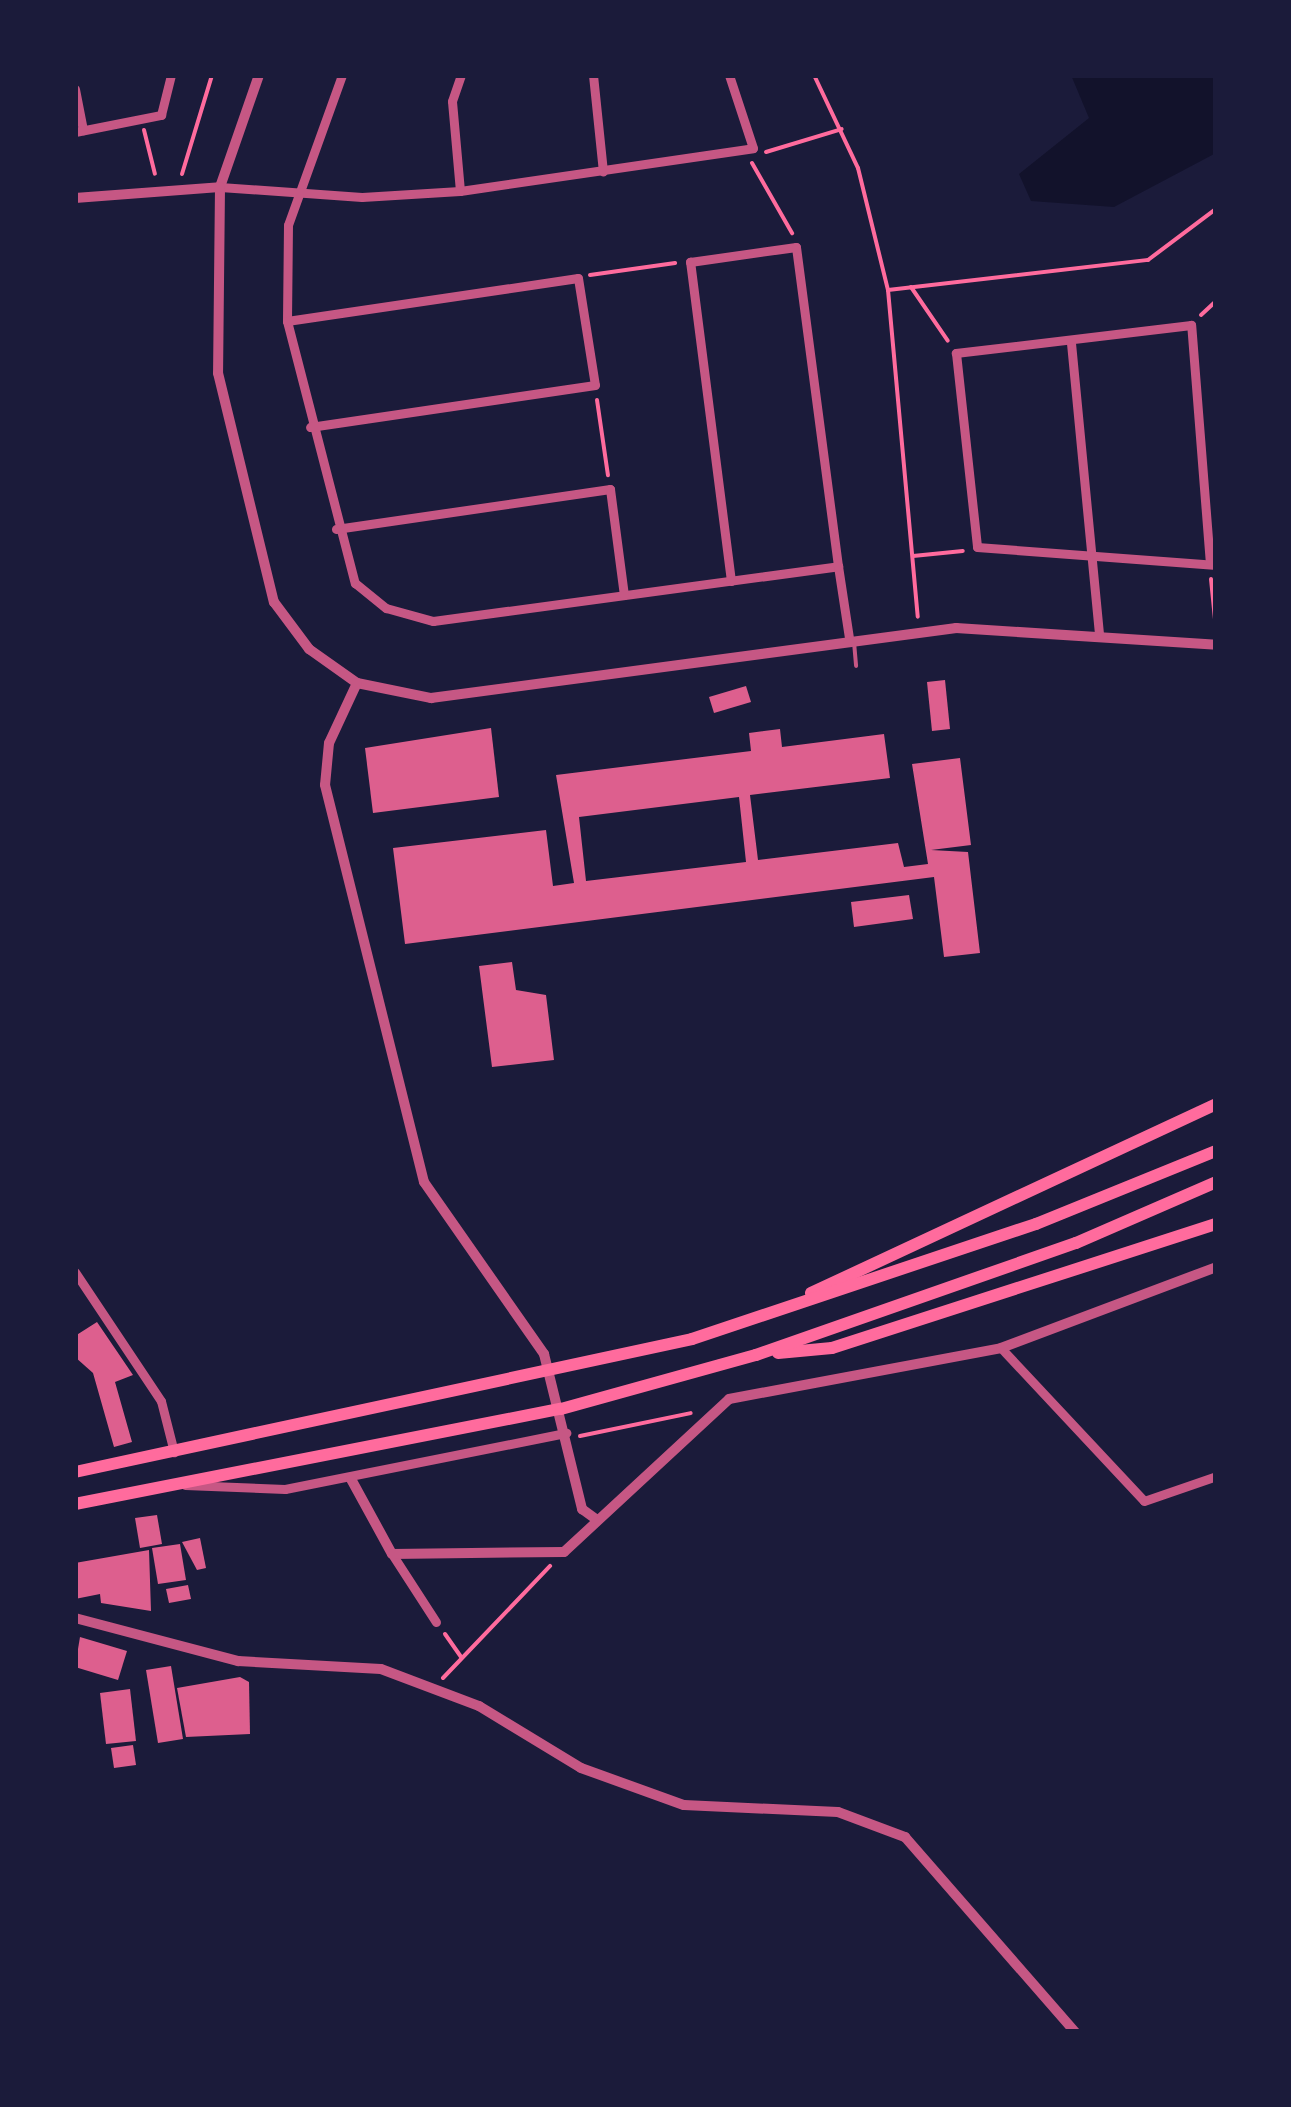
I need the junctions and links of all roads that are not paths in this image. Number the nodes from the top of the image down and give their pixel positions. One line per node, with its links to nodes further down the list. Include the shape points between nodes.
1 (170, 75): 8 (street, via 160,114)
2 (259, 75): 10 (street)
3 (342, 75): 11 (street)
4 (461, 75): 12 (street, via 452,101)
5 (594, 75): 9 (street)
6 (728, 75): 9 (street, via 749,149)
7 (75, 89): 8 (street)
8 (79, 131)
9 (603, 171): 12 (street)
10 (220, 187): 11 (street); 13 (street); 27 (street, via 217,358 255,546 274,602 309,649)
11 (297, 190): 12 (street); 14 (street)
12 (460, 192)
13 (75, 198)
14 (286, 320): 16 (street); 16 (street, via 578,278 595,386)
15 (1071, 343): 18 (street); 18 (street, via 956,353 977,547); 19 (street, via 1190,326)
16 (310, 427): 17 (street)
17 (336, 529): 22 (street, via 355,583 386,608 432,621); 22 (street, via 610,489)
18 (1092, 556): 19 (street); 23 (street)
19 (1213, 565)
20 (838, 566): 21 (street); 21 (street, via 796,248 690,262); 24 (street)
21 (731, 581): 22 (street)
22 (624, 595)
23 (1100, 636): 24 (street, via 956,628); 25 (street)
24 (852, 638): 26 (lane); 27 (street, via 432,698)
25 (1216, 645)
26 (856, 666)
27 (357, 683): 37 (street, via 329,744 325,784 424,1182)
28 (1216, 1104): 34 (main road)
29 (1216, 1151): 34 (main road, via 1036,1224)
30 (1216, 1182): 36 (main road, via 1076,1243)
31 (1216, 1224): 36 (main road, via 832,1348)
32 (1216, 1268): 35 (street)
33 (76, 1274): 40 (street, via 161,1401)
34 (754, 1318): 37 (main road)
35 (1001, 1348): 42 (street, via 1144,1501); 46 (street, via 710,1408)
36 (756, 1354): 38 (main road)
37 (551, 1375): 38 (street); 40 (main road)
38 (560, 1409): 39 (street); 44 (main road)
39 (566, 1433): 43 (street); 46 (street, via 582,1509)
40 (174, 1452): 41 (main road)
41 (75, 1472)
42 (1216, 1476)
43 (351, 1479): 44 (street, via 206,1492); 47 (street)
44 (182, 1484): 45 (main road)
45 (75, 1504)
46 (596, 1519): 47 (street, via 564,1552)
47 (392, 1554): 49 (street)
48 (75, 1618): 50 (street, via 238,1660 381,1669 433,1689 581,1768 684,1805 838,1812 905,1837)
49 (436, 1622)
50 (1075, 2032)

